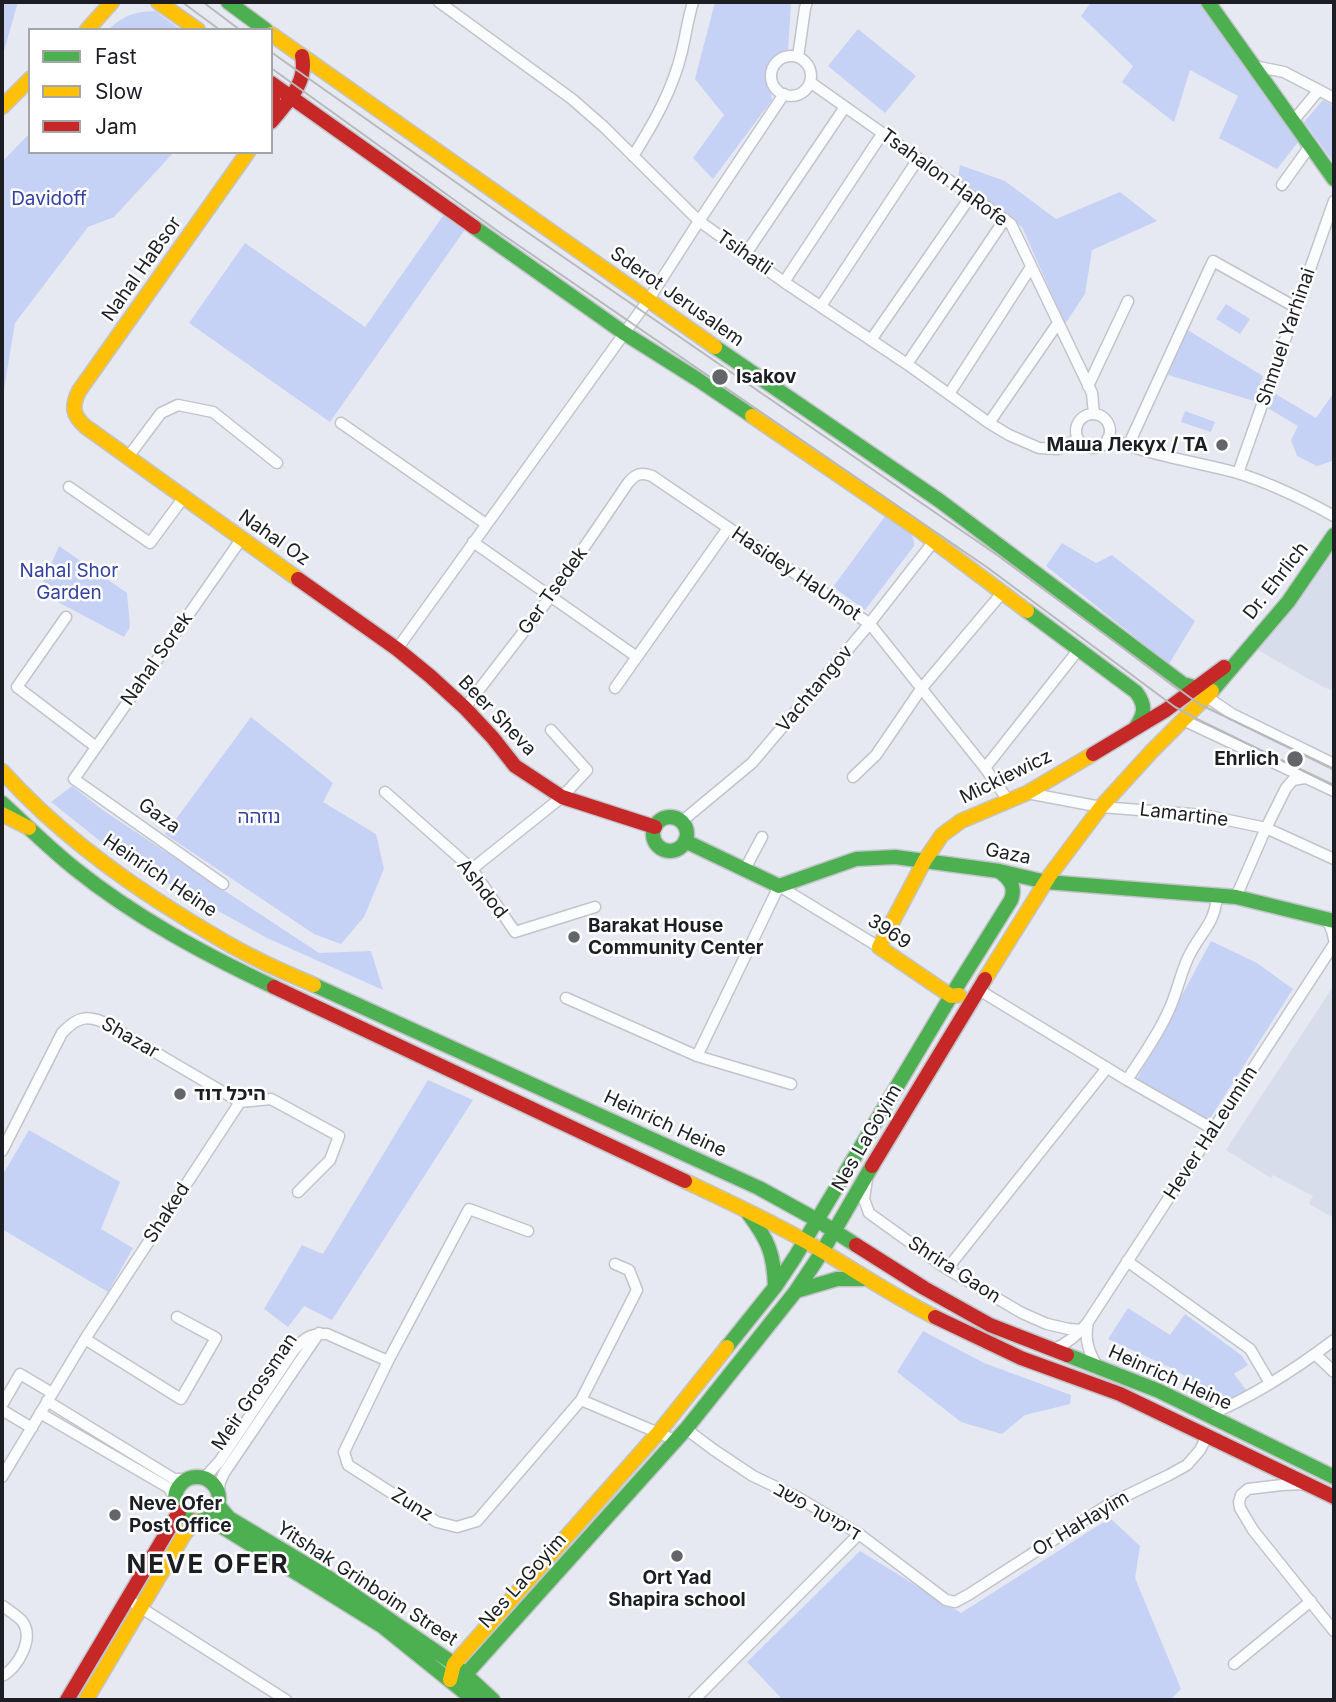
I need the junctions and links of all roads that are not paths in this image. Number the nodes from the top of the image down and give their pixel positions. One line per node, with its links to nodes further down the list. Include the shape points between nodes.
1 (113, 2): 9 (main road)
2 (122, 2): 9 (main road)
3 (158, 2): 11 (main road)
4 (228, 2): 12 (main road)
5 (439, 2): 31 (street, Tsihatli, via 572,99)
6 (693, 2): 31 (street, via 671,85)
7 (1208, 2): 16 (main road)
8 (803, 4): 15 (street)
9 (102, 15): 10 (main road)
10 (90, 28)
11 (195, 28)
12 (263, 28)
13 (273, 35): 14 (main road, Sderot Jerusalem)
14 (302, 56): 22 (main road, via 303,76); 42 (main road, Sderot Jerusalem)
15 (797, 57): 18 (street, via 810,70); 21 (street, via 784,57 772,72 774,85)
16 (1254, 66): 20 (street, via 1284,72); 27 (main road)
17 (28, 81): 24 (main road)
18 (810, 82): 21 (street, via 802,92); 25 (street, Tsahalon HaRofe)
19 (273, 86): 22 (main road)
20 (1319, 90): 23 (street); 27 (street)
21 (785, 94): 38 (street)
22 (291, 97): 26 (main road); 47 (main road)
23 (1334, 97)
24 (2, 107)
25 (845, 107): 28 (street, Tsahalon HaRofe); 39 (street)
26 (273, 120)
27 (1293, 121): 29 (main road)
28 (882, 134): 32 (street, Tsahalon HaRofe); 41 (street)
29 (1310, 146): 33 (main road); 34 (street)
30 (247, 154): 52 (main road, Nahal HaBsor, via 79,391)
31 (633, 156): 38 (street, Tsihatli)
32 (918, 159): 35 (street, Tsahalon HaRofe); 44 (street)
33 (1334, 179)
34 (1282, 186)
35 (971, 195): 37 (street, Tsahalon HaRofe); 48 (street)
36 (1334, 201): 45 (street, Shmuel Yarhinai)
37 (1004, 219): 40 (street, Tsahalon HaRofe, via 1012,224); 49 (street)
38 (699, 221): 39 (street, Tsihatli); 42 (street)
39 (746, 255): 41 (street, Tsihatli)
40 (1031, 267): 46 (street, Tsahalon HaRofe); 51 (street)
41 (784, 282): 44 (street, Tsihatli)
42 (649, 299): 47 (street); 81 (main road, Sderot Jerusalem, via 940,501 1174,677)
43 (1128, 301): 50 (street)
44 (821, 306): 48 (street, Tsihatli)
45 (1297, 307): 58 (street, via 1213,261); 61 (street, Shmuel Yarhinai)
46 (1058, 323): 50 (street, Tsahalon HaRofe); 55 (street)
47 (624, 333): 66 (street); 71 (main road)
48 (871, 340): 49 (street, Tsihatli)
49 (907, 364): 51 (street, Tsihatli)
50 (1088, 386): 53 (street, Tsahalon HaRofe)
51 (949, 394): 55 (street, Tsihatli)
52 (72, 410): 59 (main road, Nahal Oz, via 78,420)
53 (1094, 414): 56 (street, via 1107,422); 57 (street, via 1081,420)
54 (341, 423): 66 (street)
55 (989, 423): 57 (street, Tsihatli, via 1039,448 1058,449)
56 (1108, 438): 57 (street, via 1096,447); 58 (street)
57 (1078, 439)
58 (1128, 446): 61 (street)
59 (128, 457): 60 (street, via 161,413 178,405 213,412); 64 (main road, Nahal Oz)
60 (276, 463)
61 (1238, 473): 65 (street)
62 (639, 474): 67 (street, Hasidey HaUmot, via 652,476); 73 (street, Ger Tsedek, via 628,482)
63 (69, 487): 64 (street, via 150,543)
64 (184, 497): 69 (main road, Nahal Oz)
65 (1334, 516)
66 (486, 524): 70 (street)
67 (728, 528): 75 (street, Hasidey HaUmot); 78 (street)
68 (1334, 535): 81 (main road, Dr. Ehrlich, via 1288,602)
69 (242, 538): 76 (main road, Nahal Oz); 86 (street, Nahal Sorek)
70 (473, 541): 73 (street); 76 (street)
71 (934, 541): 72 (main road); 75 (street, Vachtangov)
72 (1002, 593): 77 (main road); 80 (street)
73 (551, 596): 78 (street); 82 (street, Ger Tsedek)
74 (66, 617): 86 (street, via 17,687)
75 (870, 624): 80 (street, Hasidey HaUmot); 102 (street, Vachtangov, via 752,763)
76 (397, 649): 82 (main road, Beer Sheva)
77 (1079, 649): 84 (main road, via 1139,694 1144,710); 89 (street)
78 (637, 657): 79 (street)
79 (615, 688)
80 (921, 689): 89 (street, Hasidey HaUmot); 91 (street, via 876,755)
81 (1202, 692): 83 (main road, Nes LaGoyim); 84 (main road, Mickiewicz); 87 (street, Sderot Jerusalem, via 1232,714)
82 (465, 708): 97 (main road, Beer Sheva, via 515,766)
83 (1183, 720): 92 (street); 100 (main road, Nes LaGoyim)
84 (1136, 727): 96 (main road, Mickiewicz)
85 (551, 730): 97 (street, via 587,770)
86 (96, 747): 93 (street, Nahal Sorek)
87 (1314, 755): 88 (street, Sderot Jerusalem); 92 (street)
88 (1334, 765)
89 (985, 768): 98 (street, Hasidey HaUmot)
90 (2, 771): 135 (main road, Heinrich Heine, via 69,836 201,929 254,958 759,1188)
91 (853, 776)
92 (1307, 778): 94 (street); 105 (street, via 1289,783)
93 (74, 779): 114 (street, Gaza)
94 (1334, 790)
95 (385, 792): 110 (street, Ashdod)
96 (1027, 793): 98 (main road, Mickiewicz); 100 (street, Lamartine)
97 (562, 797): 103 (main road, Beer Sheva); 110 (street)
98 (1008, 800): 109 (main road, Mickiewicz, via 953,826)
99 (2, 803): 104 (main road, Heinrich Heine)
100 (1101, 807): 105 (street, Lamartine, via 1204,815); 113 (main road, Nes LaGoyim)
101 (2, 814): 104 (main road)
102 (681, 822): 103 (main road, via 666,818); 107 (main road)
103 (655, 827): 107 (main road, via 655,842 663,849 678,849)
104 (29, 828): 134 (main road, Heinrich Heine, via 97,886 213,958)
105 (1266, 828): 108 (street, Lamartine); 117 (street)
106 (762, 837): 111 (street)
107 (685, 841): 111 (main road)
108 (1334, 859)
109 (925, 860): 112 (main road, Gaza); 115 (main road, Gaza, via 856,859); 121 (main road, Mickiewicz)
110 (472, 869): 118 (street, Ashdod, via 514,932)
111 (745, 869): 115 (main road)
112 (999, 872): 113 (main road, Gaza); 123 (main road, Nes LaGoyim, via 1012,883 1013,896)
113 (1046, 881): 116 (main road, Gaza); 122 (main road, Nes LaGoyim)
114 (223, 884)
115 (779, 886): 121 (street, 3969); 125 (street)
116 (1217, 895): 117 (main road, Gaza); 127 (street, via 1216,912 1188,958 1159,1032)
117 (1236, 897): 119 (main road, Gaza)
118 (595, 907)
119 (1331, 920): 120 (street, Hever HaLeumim)
120 (1334, 942): 130 (street, Hever HaLeumim)
121 (879, 947): 123 (main road, 3969)
122 (979, 990): 123 (main road); 126 (street); 132 (main road, Nes LaGoyim)
123 (951, 996): 135 (main road, Nes LaGoyim)
124 (566, 998): 125 (street)
125 (697, 1056): 128 (street)
126 (1107, 1068): 127 (street); 142 (street)
127 (1127, 1080): 130 (street)
128 (791, 1084)
129 (240, 1102): 131 (street, Shazar, via 107,1024 93,1017 77,1020 62,1033); 133 (street, via 271,1099 339,1136 330,1160); 149 (street, Shaked)
130 (1213, 1129): 140 (street, Hever HaLeumim)
131 (2, 1151)
132 (868, 1175): 136 (main road, Nes LaGoyim); 142 (street, Shrira Gaon, via 864,1199 869,1213)
133 (298, 1192)
134 (745, 1209): 138 (main road, Heinrich Heine); 144 (main road, via 770,1247)
135 (817, 1220): 136 (main road, Heinrich Heine); 138 (main road, Nes LaGoyim)
136 (835, 1230): 139 (main road, Nes LaGoyim); 151 (main road, Heinrich Heine, via 955,1306)
137 (527, 1231): 153 (street, Zunz, via 469,1209)
138 (805, 1241): 139 (main road, Heinrich Heine); 144 (main road, Nes LaGoyim)
139 (822, 1252): 143 (main road, Heinrich Heine); 145 (main road, Nes LaGoyim)
140 (1127, 1261): 147 (street, Hever HaLeumim); 156 (street, via 1250,1349)
141 (615, 1264): 158 (street, Zunz, via 629,1270 637,1290)
142 (947, 1269): 147 (street, Shrira Gaon, via 1047,1324 1069,1329)
143 (868, 1281): 145 (main road, via 831,1279); 165 (main road, Heinrich Heine, via 974,1337 1119,1394)
144 (775, 1287): 164 (main road, Nes LaGoyim)
145 (796, 1291): 163 (main road, Nes LaGoyim)
146 (177, 1317): 149 (street, via 216,1338 181,1399)
147 (1085, 1326): 151 (street, Hever HaLeumim); 154 (street, via 1086,1344)
148 (318, 1333): 153 (street); 169 (street, Meir Grossman, via 294,1350 219,1462 207,1475); 172 (street, Meir Grossman, via 224,1473)
149 (85, 1339): 157 (street, Shaked)
150 (1334, 1340): 152 (street)
151 (1052, 1350): 154 (main road, Heinrich Heine)
152 (1315, 1354): 155 (street); 156 (street)
153 (388, 1362): 158 (street, Zunz, via 344,1452 348,1465 437,1522 457,1527 477,1521)
154 (1098, 1367): 161 (main road, Heinrich Heine)
155 (1334, 1373)
156 (1270, 1383): 161 (street)
157 (50, 1397): 159 (street, via 20,1374); 160 (street, Shaked); 169 (street, via 174,1479)
158 (581, 1400): 164 (street)
159 (2, 1408): 162 (street)
160 (40, 1413): 162 (street, Shaked); 173 (street, via 169,1488)
161 (1209, 1416): 168 (main road, Heinrich Heine)
162 (32, 1428): 167 (street, Shaked)
163 (685, 1429): 166 (main road, Nes LaGoyim); 175 (street, דימיטר פשב, via 753,1476)
164 (659, 1433): 166 (street); 183 (main road, Nes LaGoyim)
165 (1207, 1436): 170 (main road, Heinrich Heine); 177 (street, Or HaHayim, via 1187,1465 1111,1503 968,1595 955,1602)
166 (675, 1440): 183 (main road, Nes LaGoyim)
167 (2, 1477)
168 (1334, 1477)
169 (194, 1479): 172 (main road, via 212,1484); 173 (main road, via 178,1488)
170 (1308, 1483): 171 (main road, Heinrich Heine); 178 (street, via 1248,1489 1239,1502 1253,1530)
171 (1334, 1497)
172 (218, 1499): 174 (main road, via 212,1514); 182 (main road, Yitshak Grinboim Street, via 229,1518 329,1578)
173 (177, 1505): 174 (main road, via 183,1517); 176 (main road)
174 (199, 1521): 180 (main road, via 185,1533); 187 (main road, Yitshak Grinboim Street, via 223,1528 383,1626)
175 (859, 1534): 177 (street, דימיטר פשב); 193 (street)
176 (127, 1598): 180 (street); 189 (main road)
177 (946, 1600)
178 (1311, 1601): 181 (street); 184 (street)
179 (3, 1606): 186 (street, via 22,1621 27,1641)
180 (141, 1608): 190 (main road); 191 (street)
181 (1334, 1630)
182 (430, 1647): 183 (main road); 185 (main road, Yitshak Grinboim Street)
183 (471, 1656): 185 (main road, Nes LaGoyim); 188 (main road)
184 (1234, 1664)
185 (459, 1669): 187 (main road); 188 (main road, Yitshak Grinboim Street)
186 (2, 1676)
187 (450, 1680): 188 (main road, Yitshak Grinboim Street)
188 (476, 1694): 192 (main road, Yitshak Grinboim Street)
189 (66, 1700)
190 (86, 1700)
191 (286, 1700)
192 (493, 1700)
193 (694, 1700)

